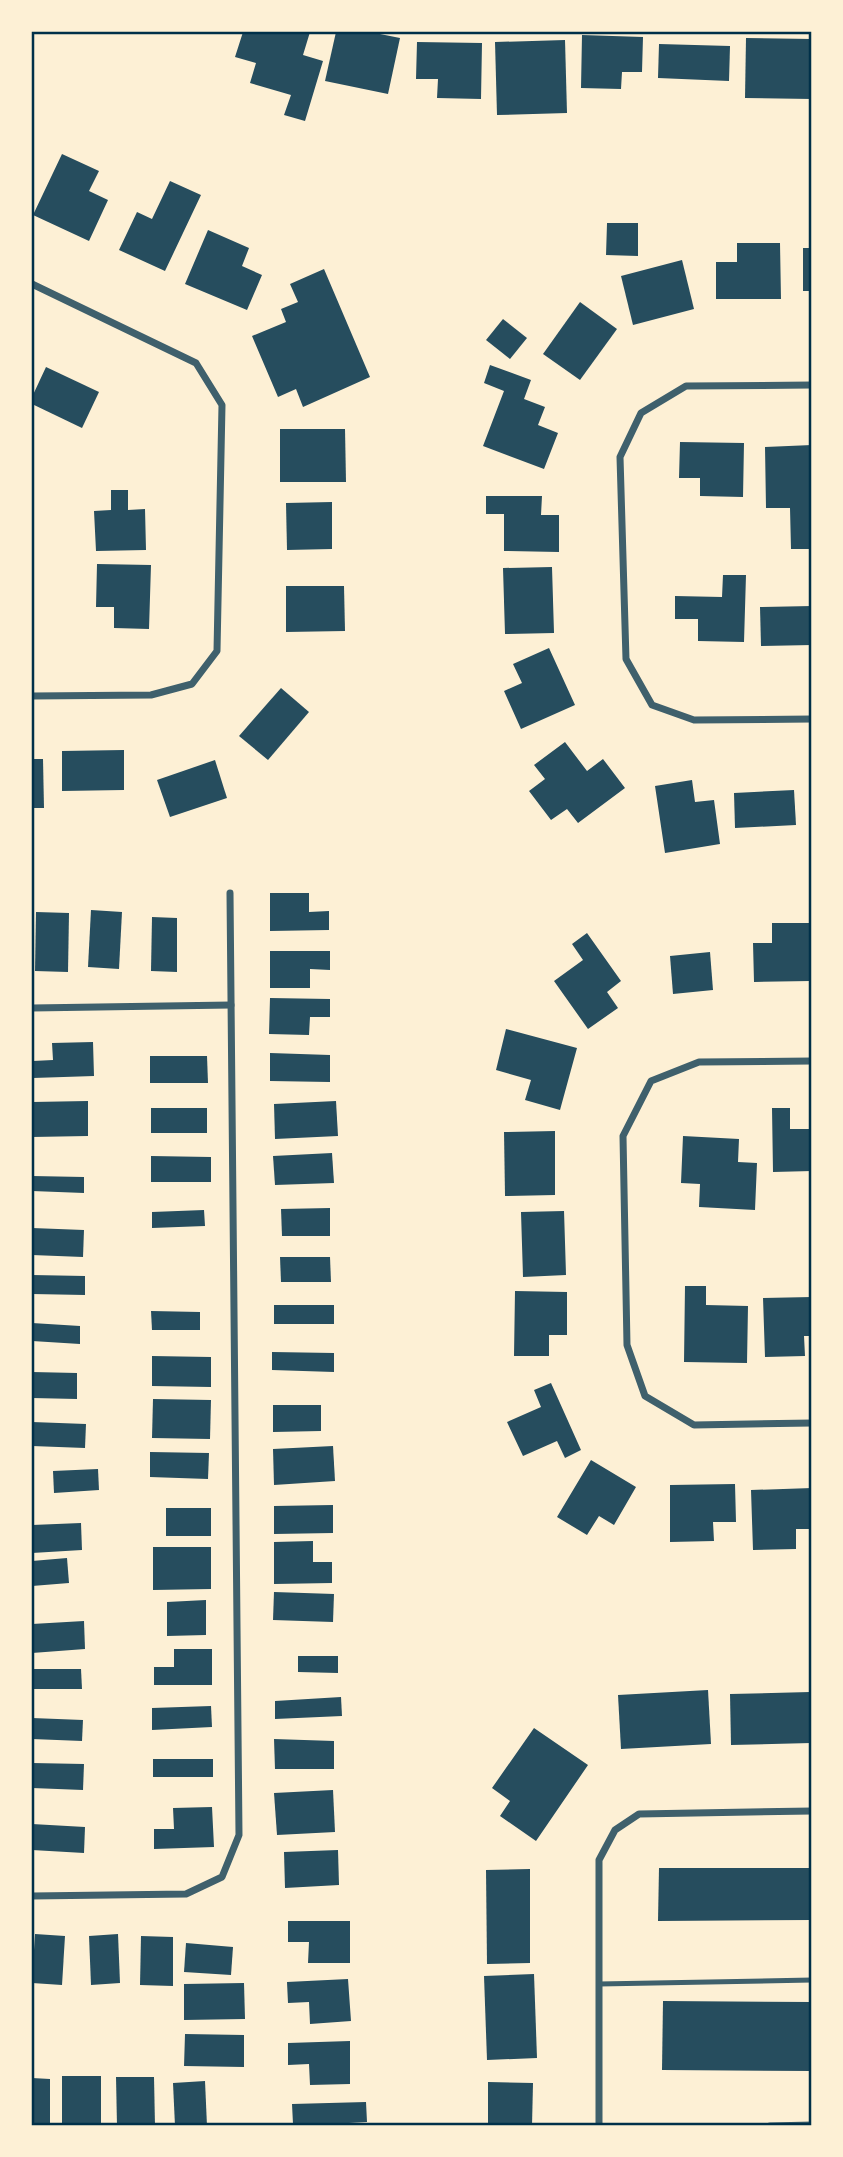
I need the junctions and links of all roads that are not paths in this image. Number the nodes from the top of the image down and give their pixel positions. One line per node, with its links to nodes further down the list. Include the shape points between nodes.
1 (32, 284): 3 (street, via 196,363 222,405 217,651 192,684 151,695)
2 (811, 385): 4 (street, via 686,386 641,413 620,457 626,659 652,705 694,720)
3 (32, 696)
4 (811, 719)
5 (230, 893): 6 (street)
6 (231, 1005): 7 (street); 11 (street, via 239,1835 222,1877 186,1894)
7 (32, 1008)
8 (811, 1061): 9 (street, via 699,1062 651,1081 623,1136 627,1345 645,1396 694,1425)
9 (811, 1423)
10 (811, 1811): 13 (street, via 639,1814 615,1830 599,1860)
11 (32, 1896)
12 (811, 1980): 13 (lane)
13 (599, 1984): 15 (street)
14 (811, 2125): 16 (street)
15 (599, 2126)
16 (770, 2126)

